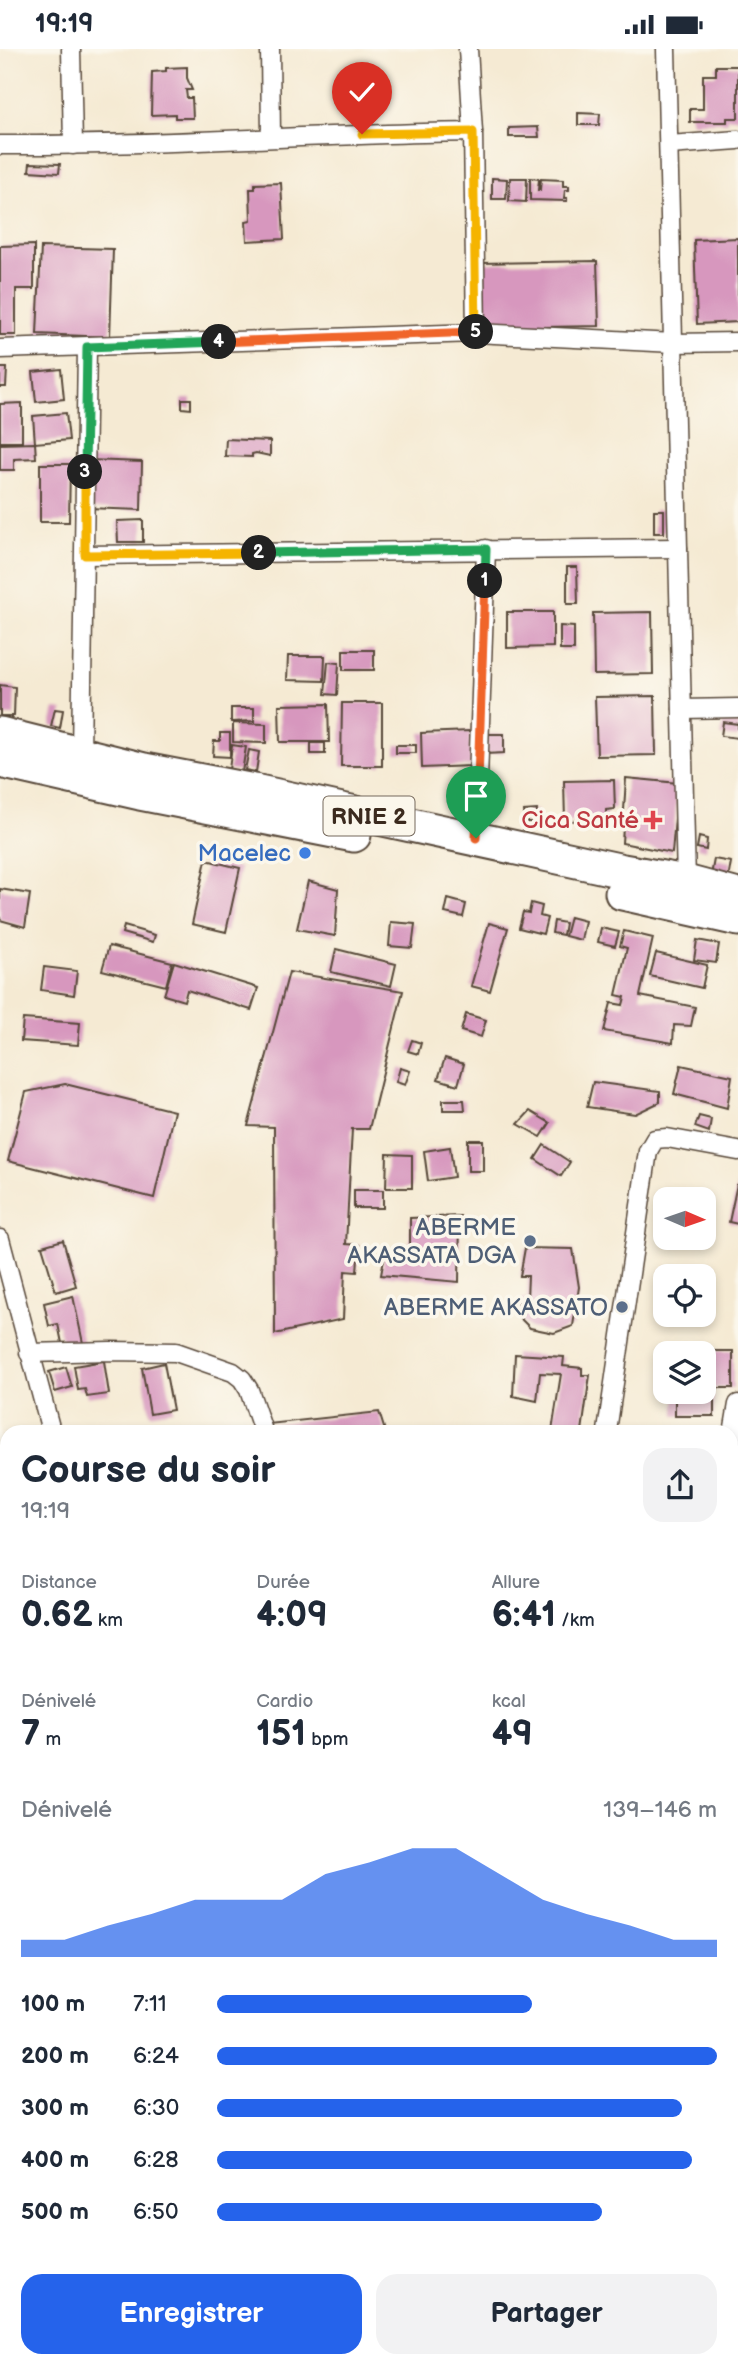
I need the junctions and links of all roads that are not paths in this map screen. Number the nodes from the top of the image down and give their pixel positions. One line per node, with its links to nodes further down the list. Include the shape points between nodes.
1 (71, 49): 9 (street)
2 (270, 49): 6 (street)
3 (468, 49): 5 (street)
4 (666, 49): 10 (street)
5 (473, 132): 6 (street); 11 (street)
6 (271, 137): 9 (street)
7 (738, 140): 10 (street)
8 (0, 145): 9 (street)
9 (73, 145)
10 (669, 145): 13 (street)
11 (476, 333): 13 (street); 14 (street)
12 (738, 342): 13 (street)
13 (674, 343): 16 (street)
14 (87, 347): 15 (street); 18 (street)
15 (0, 349)
16 (678, 548): 17 (street); 20 (street)
17 (486, 549): 18 (street); 24 (street)
18 (85, 555): 22 (street)
19 (738, 708): 20 (street)
20 (682, 709): 25 (street)
21 (0, 734): 22 (highway, RNIE 2 / RNIE 2)
22 (81, 753): 24 (highway, RNIE 2 / RNIE 2)
23 (0, 761): 27 (highway, RNIE 2 / RNIE 2)
24 (476, 838): 25 (highway, RNIE 2 / RNIE 2)
25 (685, 883): 26 (highway, RNIE 2 / RNIE 2)
26 (738, 895)
27 (738, 919)
28 (738, 1151): 35 (street, via 667,1138 655,1139 648,1151)
29 (0, 1239): 30 (street)
30 (2, 1260): 31 (street)
31 (29, 1353): 33 (street); 34 (street, via 176,1352 242,1379)
32 (738, 1404): 36 (street)
33 (49, 1425)
34 (261, 1425)
35 (608, 1425)
36 (734, 1425)

